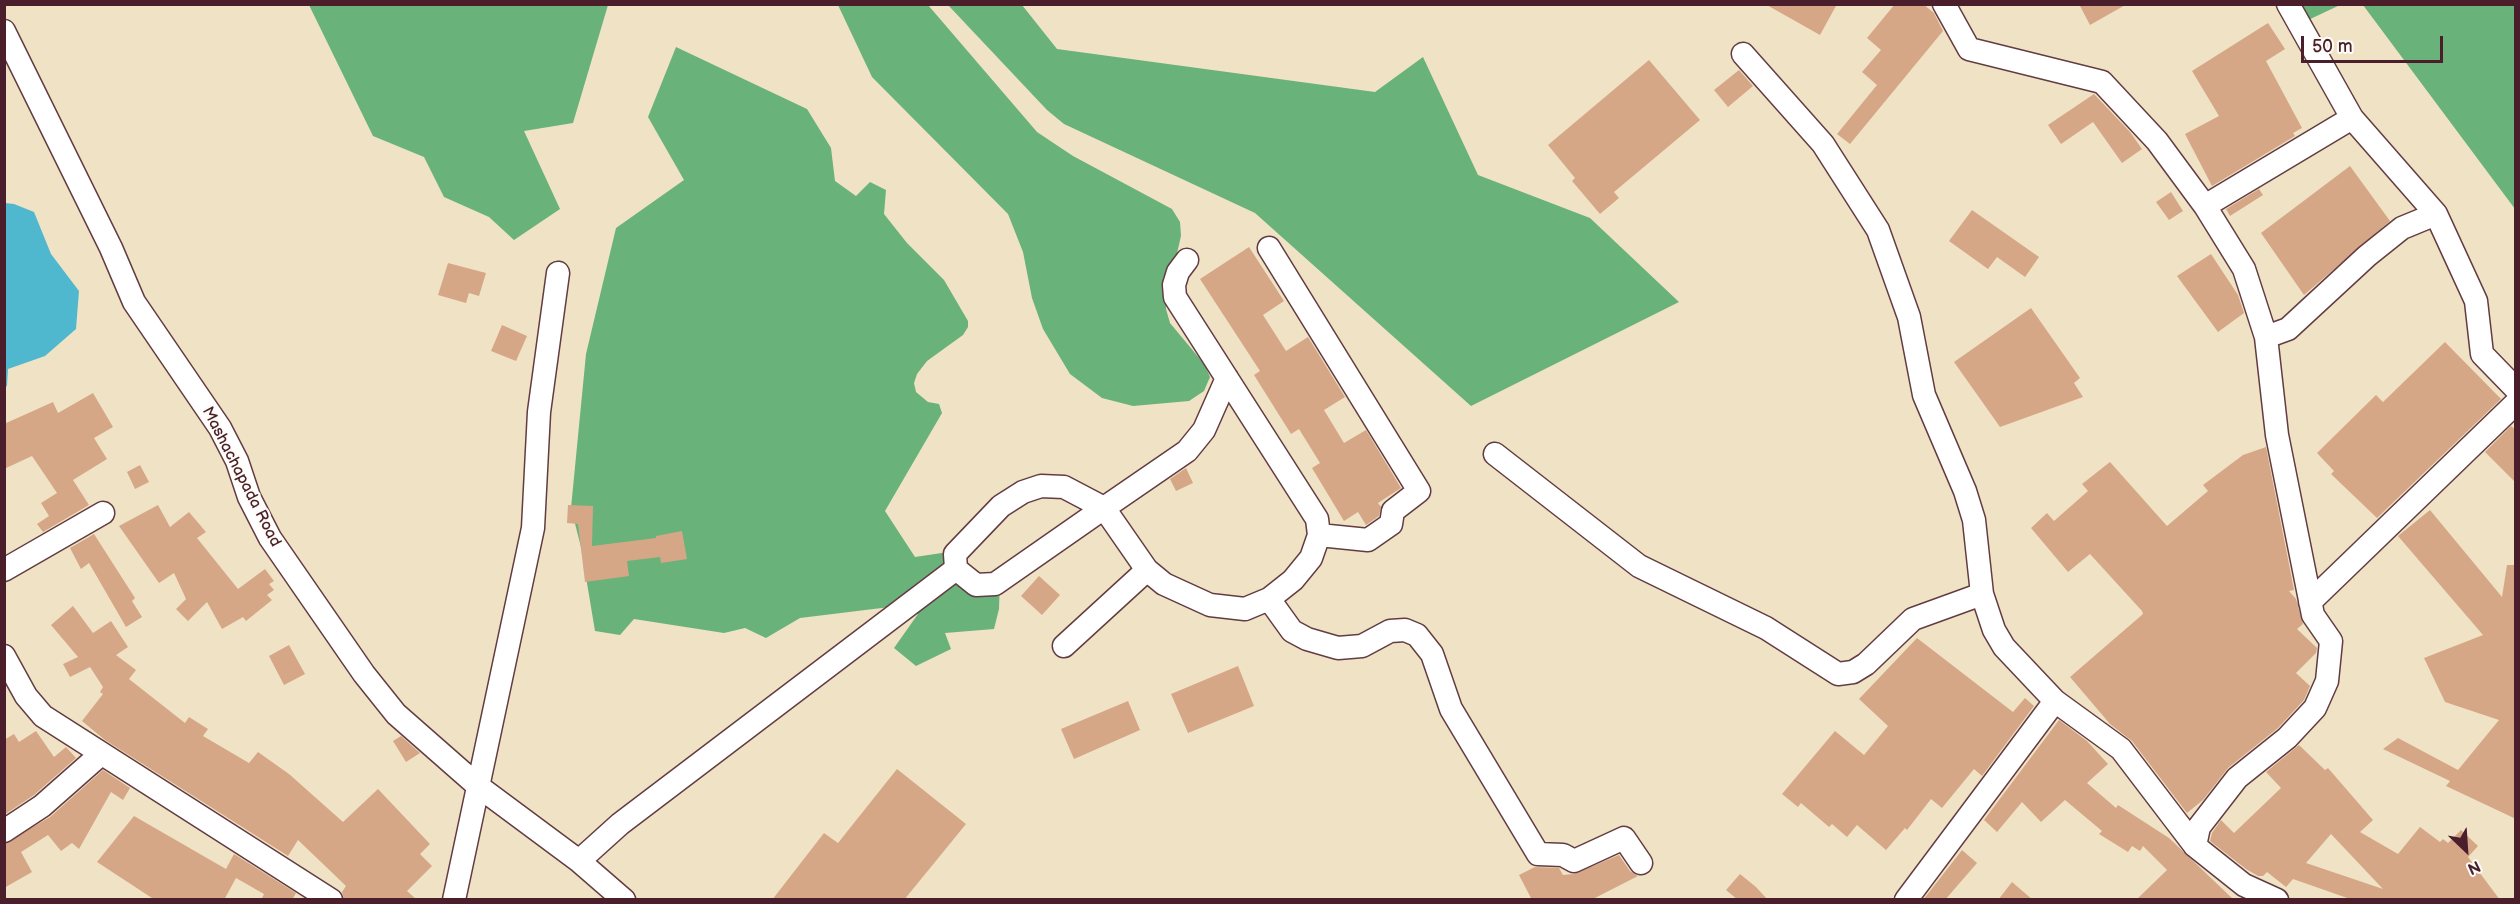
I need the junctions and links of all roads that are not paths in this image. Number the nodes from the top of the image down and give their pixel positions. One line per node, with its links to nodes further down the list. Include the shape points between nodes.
1 (1944, 4): 6 (street, via 1969,49 2102,82 2157,141)
2 (2288, 4): 5 (street)
3 (4, 31): 29 (street, Mashachapada Road, via 134,302 220,428 270,538 396,714)
4 (1743, 54): 22 (street, via 1824,144 1878,230 1909,317 1924,395 1974,520)
5 (2352, 118): 6 (street); 7 (street)
6 (2205, 206): 11 (street, via 2244,269)
7 (2436, 214): 11 (street, via 2402,228 2288,329); 13 (street, via 2476,301 2482,354)
8 (1269, 248): 18 (street, via 1419,491 1393,511 1391,524 1368,540)
9 (1187, 260): 12 (street, via 1178,272 1175,297)
10 (558, 273): 29 (street, via 539,412 533,528)
11 (2266, 337): 24 (street, via 2277,435)
12 (1227, 378): 16 (street, via 1208,423 1187,451); 18 (street, via 1317,519)
13 (2516, 389)
14 (2516, 403): 24 (street)
15 (1495, 454): 22 (street, via 1639,566 1766,628 1838,674 1853,672 1866,664 1913,619)
16 (1104, 508): 19 (street, via 995,584 976,585); 19 (street, via 1064,487 1041,486 1023,492 1001,506 960,548 955,554); 21 (street)
17 (103, 513): 20 (street)
18 (1319, 535): 23 (street, via 1311,558 1293,580)
19 (956, 569): 32 (street, via 620,824)
20 (4, 570)
21 (1147, 570): 23 (street, via 1164,584 1210,604 1245,609); 25 (street)
22 (1982, 594): 27 (street, via 1987,614 2004,647)
23 (1269, 599): 33 (street, via 1292,631 1338,648 1362,646 1390,631 1405,630 1417,635 1432,654 1451,709 1538,854 1563,855 1574,861 1624,838)
24 (2310, 602): 31 (street, via 2313,615 2331,641 2326,681 2314,708 2287,738 2237,778 2199,827)
25 (1064, 646)
26 (4, 656): 28 (street, via 26,696 43,716)
27 (2055, 701): 31 (street, via 2121,749); 38 (street)
28 (101, 753): 30 (street, via 42,806); 35 (street)
29 (478, 786): 32 (street, Mashachapada Road); 36 (street)
30 (4, 831)
31 (2195, 846): 34 (street)
32 (579, 861): 37 (street, Mashachapada Road)
33 (1641, 863)
34 (2237, 892): 39 (street)
35 (331, 900)
36 (454, 900)
37 (624, 900)
38 (1906, 900)
39 (2277, 900)

